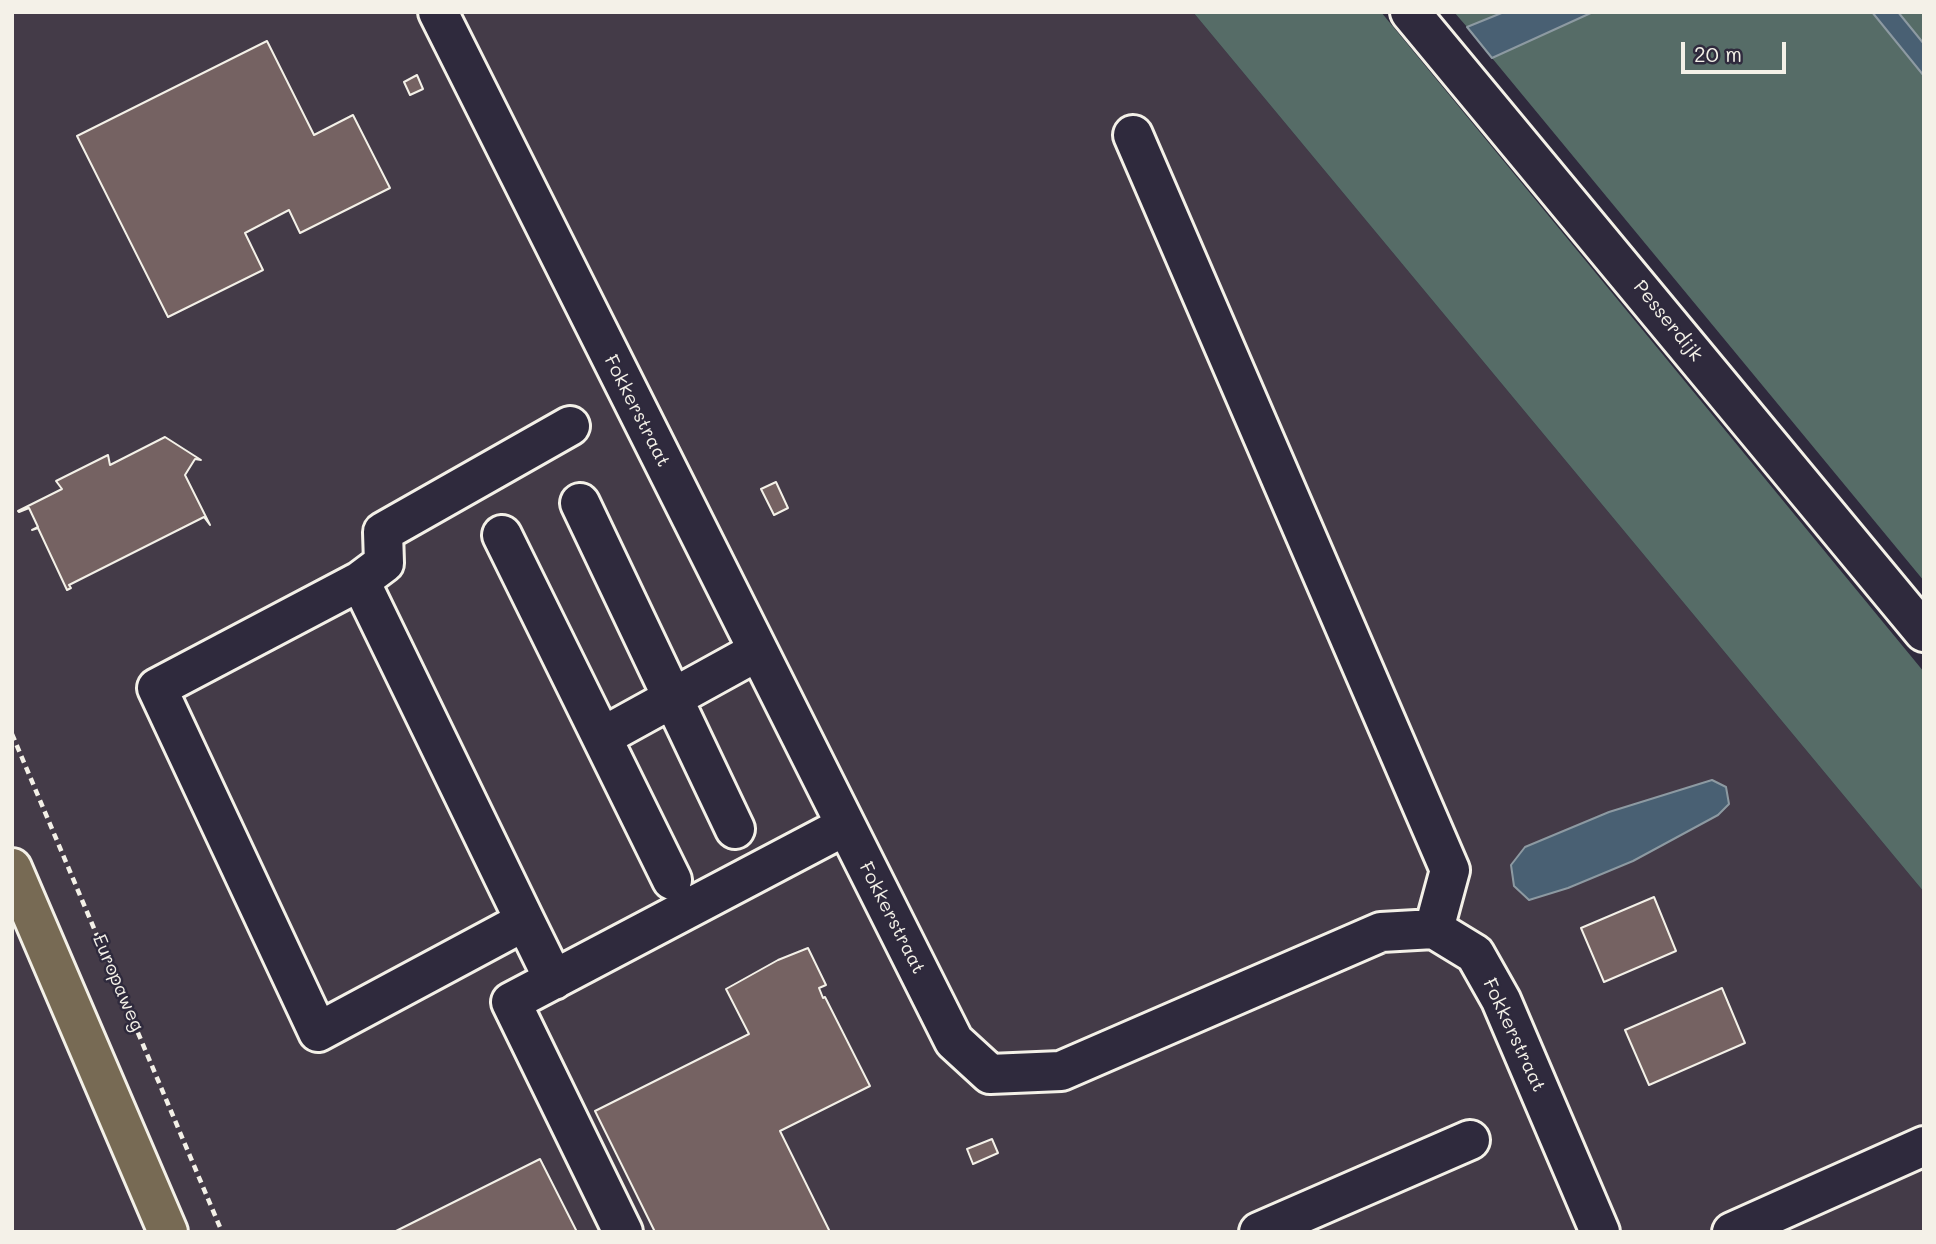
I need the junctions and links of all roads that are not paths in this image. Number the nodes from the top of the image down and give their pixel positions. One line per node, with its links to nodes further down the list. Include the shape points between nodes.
1 (438, 12): 9 (street, Fokkerstraat)
2 (1410, 12): 8 (street, Pesserdijk)
3 (1133, 135): 17 (street, via 1450,870)
4 (570, 426): 7 (street, via 383,531 384,562)
5 (580, 503): 10 (street)
6 (502, 535): 11 (street)
7 (360, 581): 16 (street); 16 (street, via 157,688 317,1032)
8 (1924, 632)
9 (758, 651): 10 (street); 12 (street, Fokkerstraat)
10 (673, 698): 11 (street); 13 (street)
11 (602, 737): 15 (street)
12 (845, 826): 17 (street, Fokkerstraat, via 954,1041 990,1074 1061,1071 1381,932); 18 (street)
13 (735, 829)
14 (12, 868): 21 (main road)
15 (672, 880)
16 (526, 921): 18 (street)
17 (1434, 929): 24 (street, Fokkerstraat, via 1475,954 1502,1000)
18 (554, 980): 22 (street, via 511,1002)
19 (1469, 1140): 23 (street)
20 (1924, 1146): 25 (street)
21 (168, 1232)
22 (623, 1232)
23 (1259, 1232)
24 (1600, 1232)
25 (1732, 1232)

